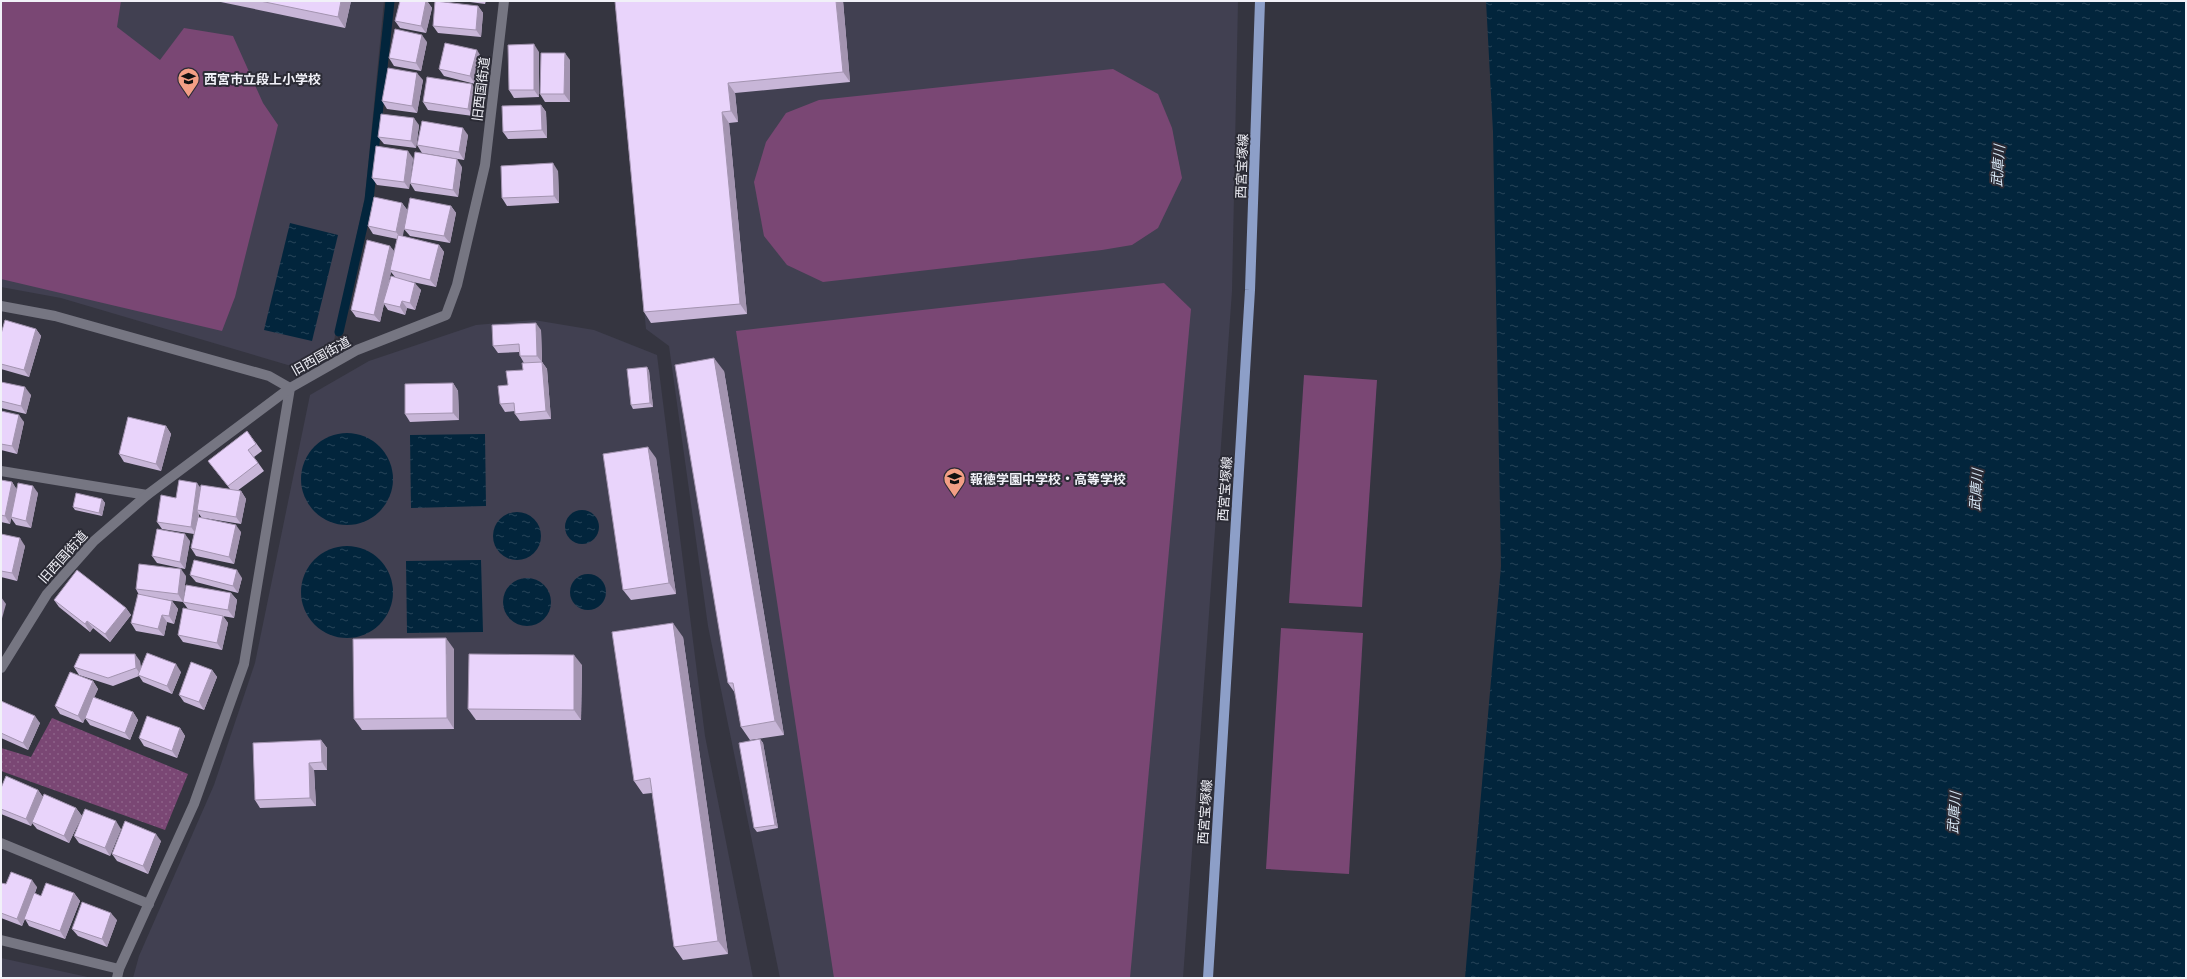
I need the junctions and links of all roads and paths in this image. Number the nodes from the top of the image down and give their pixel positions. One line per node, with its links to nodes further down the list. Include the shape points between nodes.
1 (504, 1): 4 (street, 旧西国街道, via 485,166 457,285 446,315 357,350)
2 (1260, 1): 12 (main road, 西宮宝塚線, via 1250,290)
3 (1, 306): 4 (street, via 55,316 261,374)
4 (290, 388): 6 (street, 旧西国街道); 9 (street, via 244,664 194,804)
5 (1, 471): 6 (street)
6 (147, 494): 7 (street, 旧西国街道, via 94,541 47,594)
7 (1, 668)
8 (1, 843): 9 (street)
9 (149, 904): 11 (street)
10 (1, 940): 11 (street)
11 (118, 974)
12 (1208, 978)

